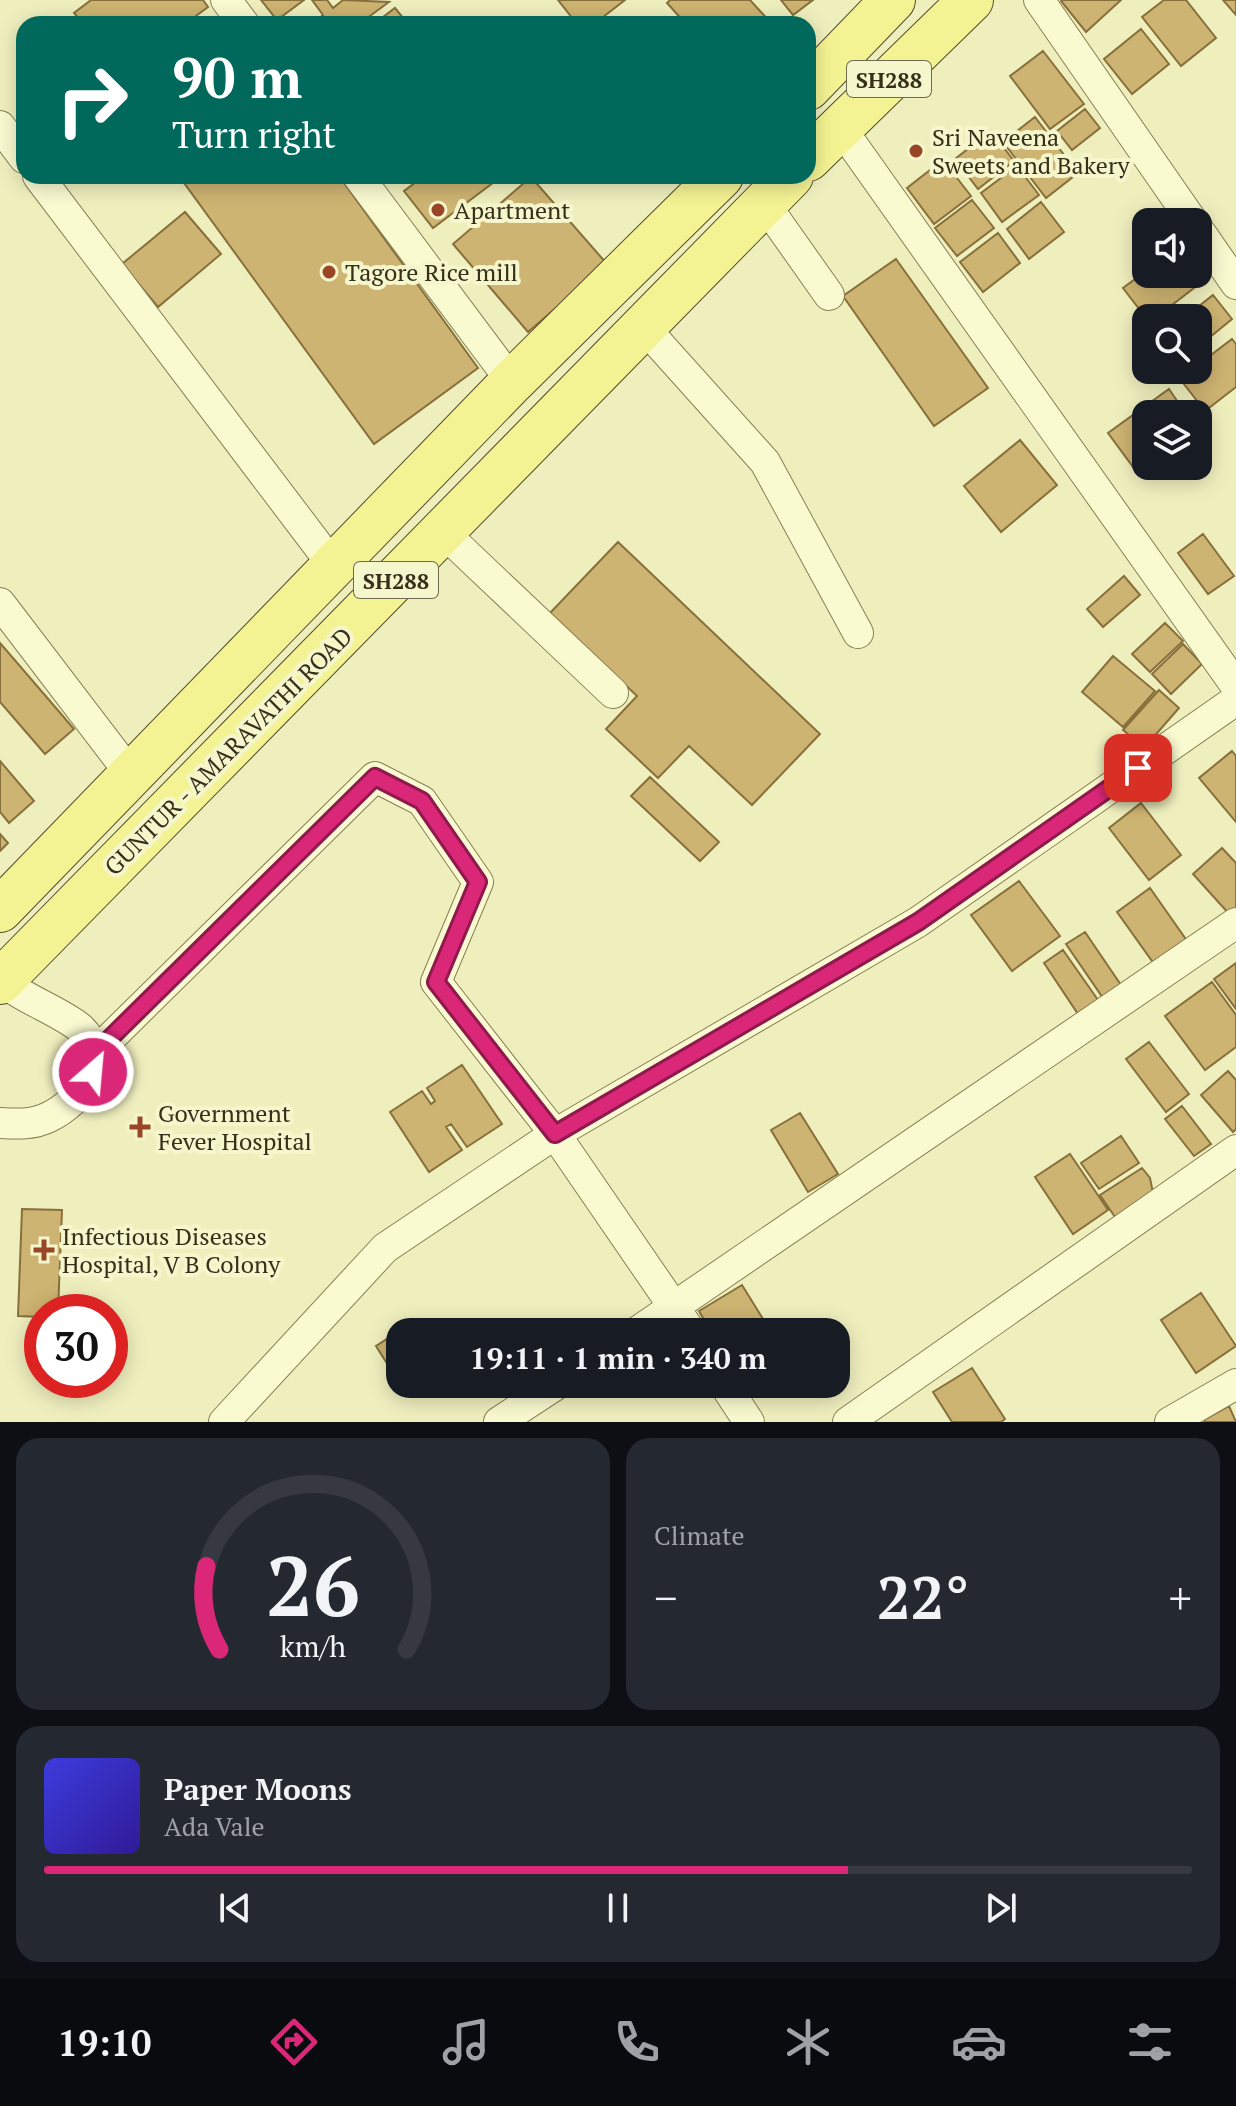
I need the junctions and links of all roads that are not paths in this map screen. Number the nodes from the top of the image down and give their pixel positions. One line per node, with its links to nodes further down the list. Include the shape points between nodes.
1 (893, 0): 4 (main road, SH288)
2 (971, 0): 6 (main road, SH288)
3 (1039, 0): 13 (street)
4 (816, 80)
5 (0, 126): 7 (street)
6 (840, 127): 8 (main road, SH288); 23 (street)
7 (16, 147)
8 (816, 151)
9 (44, 184): 20 (street)
10 (364, 184): 18 (street)
11 (713, 184): 18 (main road, GUNTUR - AMARAVATHI ROAD / SH288)
12 (777, 190): 16 (street); 17 (main road, GUNTUR - AMARAVATHI ROAD / SH288)
13 (1183, 208)
14 (1212, 249): 15 (street)
15 (1236, 284)
16 (829, 295)
17 (642, 325): 19 (main road, GUNTUR - AMARAVATHI ROAD / SH288); 22 (street, via 765,462)
18 (512, 382): 20 (main road, GUNTUR - AMARAVATHI ROAD / SH288)
19 (443, 532): 24 (street); 29 (main road, GUNTUR - AMARAVATHI ROAD / SH288)
20 (335, 568): 26 (main road, GUNTUR - AMARAVATHI ROAD / SH288)
21 (0, 603): 26 (street)
22 (858, 633)
23 (1236, 686)
24 (613, 693)
25 (1236, 700): 32 (street, via 918,922)
26 (132, 776): 27 (main road, GUNTUR - AMARAVATHI ROAD / SH288)
27 (0, 910)
28 (1236, 923): 35 (street)
29 (0, 981): 30 (street, via 81,1029)
30 (94, 1054): 31 (street, via 93,1072 80,1098 48,1118 22,1125); 32 (street, via 375,777 422,801 478,882 436,982)
31 (0, 1123)
32 (555, 1134): 34 (street); 39 (street, via 385,1248)
33 (1236, 1150): 42 (street)
34 (682, 1318)
35 (686, 1318)
36 (1236, 1384): 43 (street)
37 (536, 1398): 40 (street)
38 (733, 1398): 41 (street)
39 (224, 1422)
40 (499, 1422)
41 (749, 1422)
42 (848, 1422)
43 (1170, 1422)

